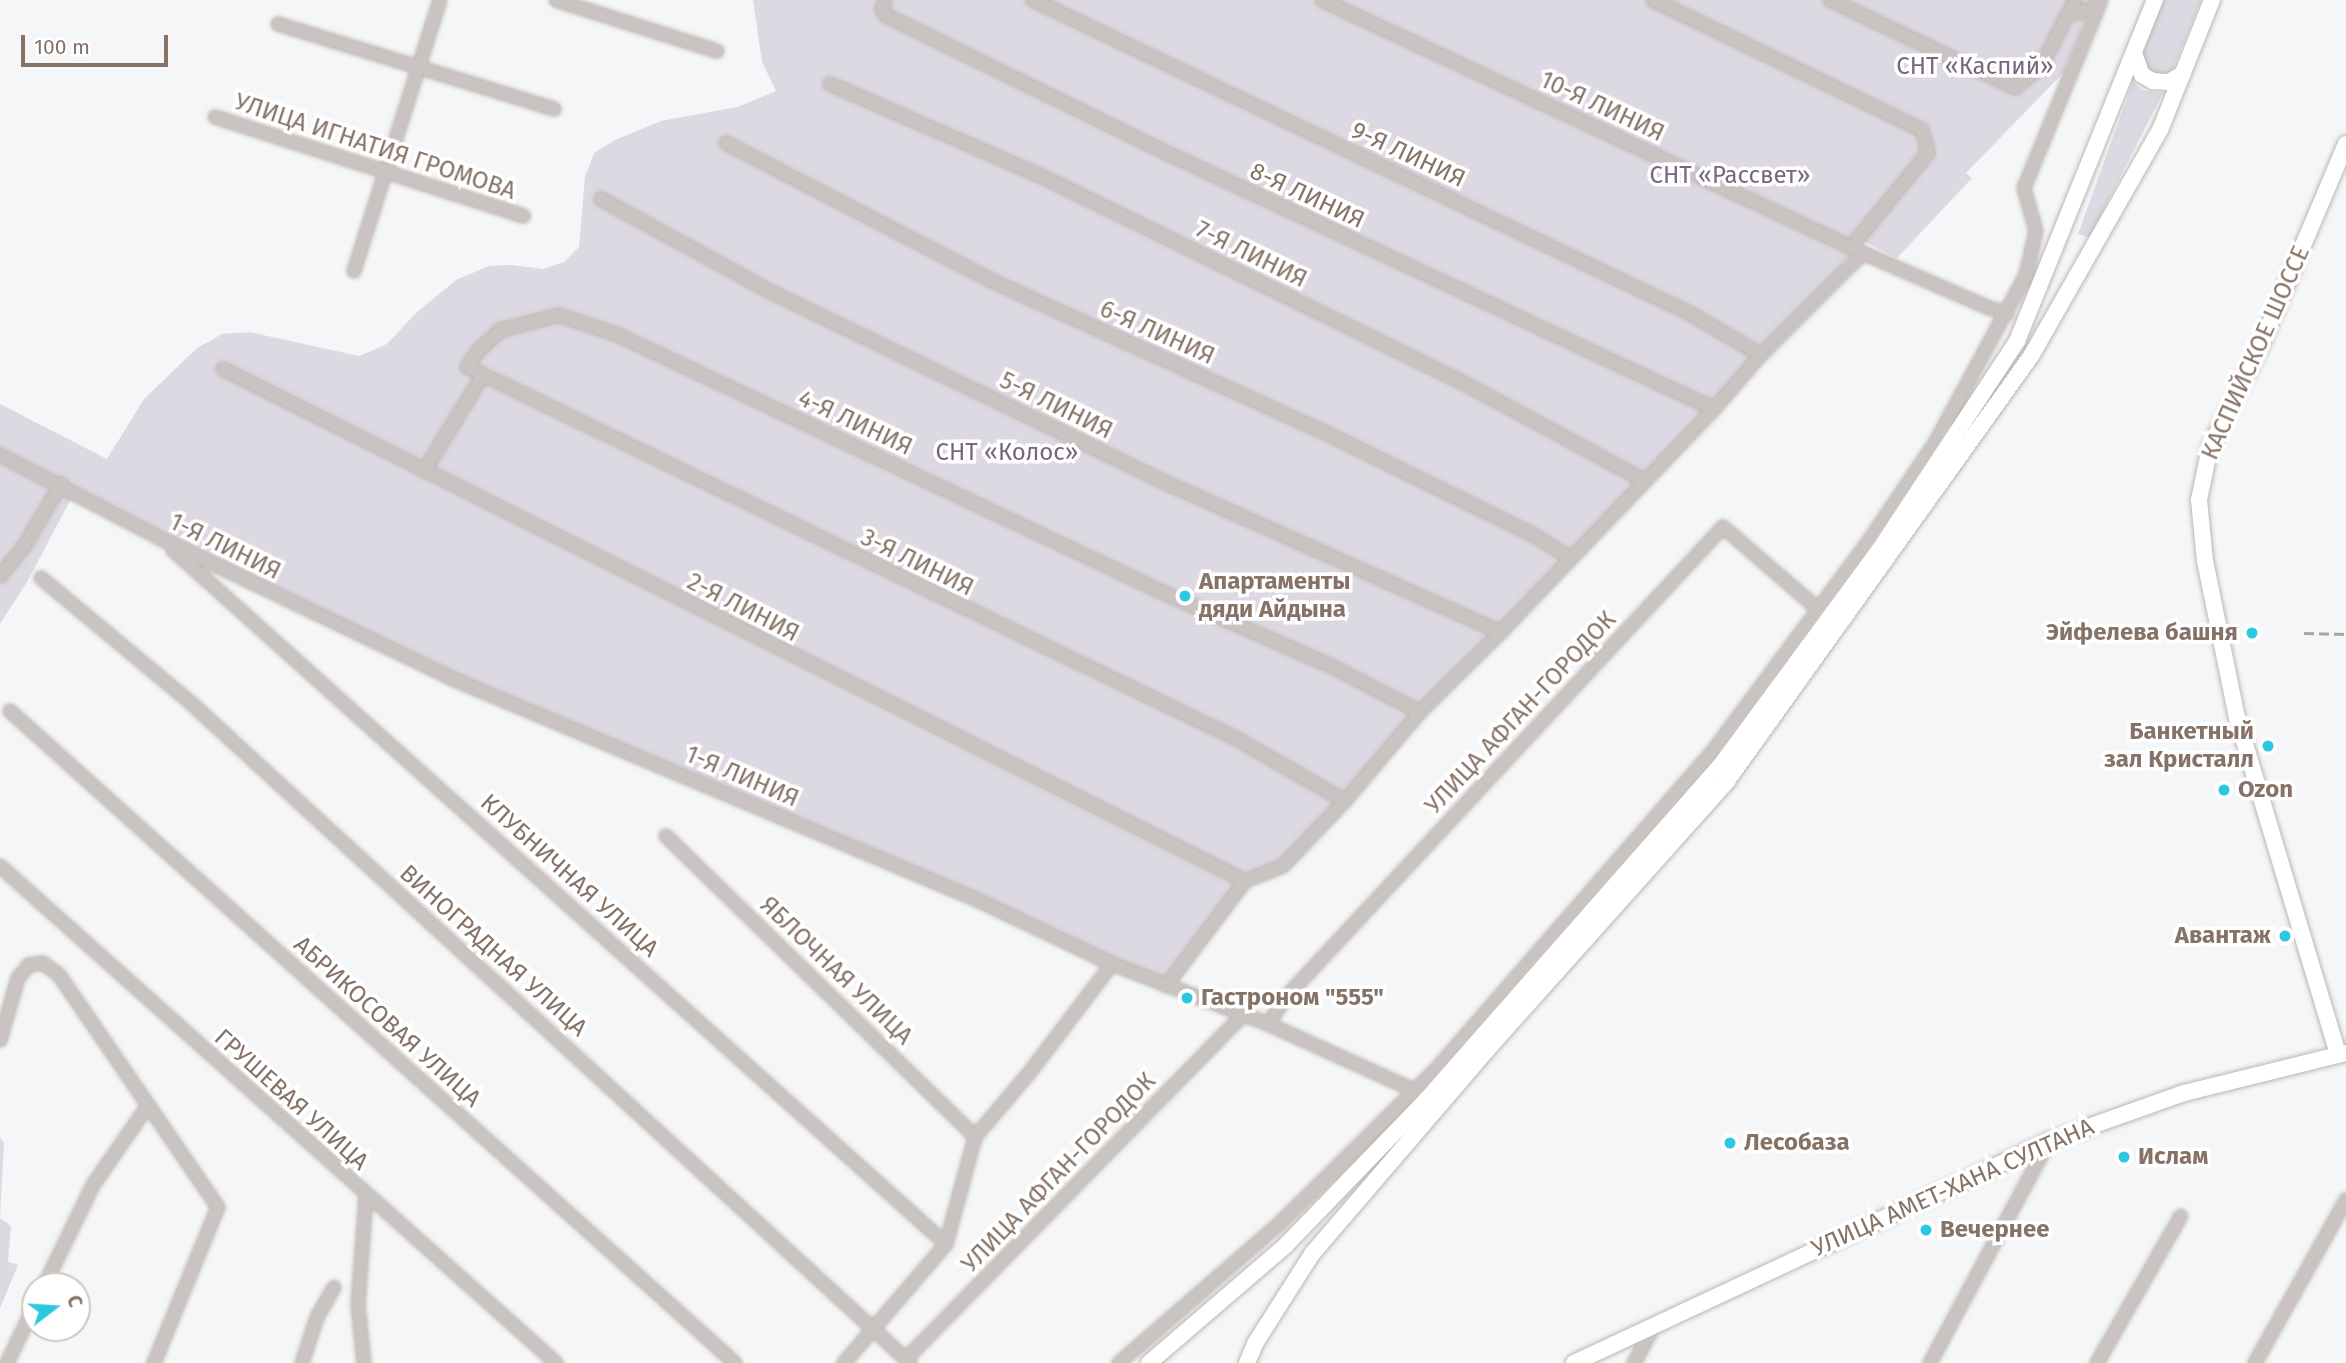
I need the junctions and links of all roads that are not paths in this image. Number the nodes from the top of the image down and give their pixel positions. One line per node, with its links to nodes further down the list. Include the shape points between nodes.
1 (440, 0): 16 (street)
2 (556, 0): 14 (street)
3 (886, 0): 34 (street, 8-Я ЛИНИЯ, via 885,15 1167,153)
4 (1033, 0): 30 (street, 9-Я ЛИНИЯ, via 1691,314)
5 (1322, 0): 26 (street, 10-Я ЛИНИЯ)
6 (1653, 0): 26 (street, via 1922,130 1928,153)
7 (1830, 0): 12 (street, via 2015,88 2040,66)
8 (2075, 0): 12 (street)
9 (2155, 0): 15 (main road)
10 (2212, 0): 17 (main road)
11 (2099, 4): 12 (street); 29 (street, via 2024,188 2035,244)
12 (2067, 16)
13 (278, 24): 16 (street)
14 (717, 51)
15 (2134, 53): 17 (main road, via 2142,75 2153,82 2169,82); 79 (main road, via 2017,341 1878,552 1720,766 1428,1098 1286,1245)
16 (418, 67): 19 (street); 23 (street)
17 (2183, 74): 80 (main road, via 2160,130 2031,356 1727,781 1312,1254)
18 (830, 84): 37 (street, 7-Я ЛИНИЯ, via 1053,182 1460,381)
19 (554, 109)
20 (215, 117): 23 (street, УЛИЦА ИГНАТИЯ ГРОМОВА)
21 (726, 143): 40 (street, 6-Я ЛИНИЯ, via 990,280 1326,433 1537,537)
22 (2346, 144): 56 (main road, КАСПИЙСКОЕ ШОССЕ, via 2261,345 2210,447 2199,500 2204,561 2237,718)
23 (385, 172): 25 (street, УЛИЦА ИГНАТИЯ ГРОМОВА); 28 (street)
24 (601, 199): 44 (street, 5-Я ЛИНИЯ, via 769,291 1175,487)
25 (523, 216)
26 (1851, 247): 27 (street, 10-Я ЛИНИЯ)
27 (1863, 253): 29 (street, 10-Я ЛИНИЯ); 30 (street)
28 (354, 271)
29 (2007, 313): 43 (street, via 1935,443)
30 (1761, 355): 34 (street)
31 (467, 367): 33 (street, 3-Я ЛИНИЯ); 46 (street, 4-Я ЛИНИЯ, via 502,330 559,315 618,335 1175,598 1327,664)
32 (223, 369): 36 (street, 2-Я ЛИНИЯ)
33 (483, 375): 36 (street); 47 (street, 3-Я ЛИНИЯ, via 1237,740)
34 (1714, 409): 37 (street)
35 (0, 455): 38 (street, 1-Я ЛИНИЯ)
36 (424, 471): 50 (street, 2-Я ЛИНИЯ)
37 (1646, 481): 40 (street)
38 (61, 484): 39 (street, 1-Я ЛИНИЯ); 41 (street, via 25,545)
39 (163, 540): 51 (street, 1-Я ЛИНИЯ, via 455,680 975,899); 64 (street, КЛУБНИЧНАЯ УЛИЦА)
40 (1571, 559): 44 (street)
41 (0, 576)
42 (41, 578): 68 (street, ВИНОГРАДНАЯ УЛИЦА, via 191,703)
43 (1818, 609): 54 (street, УЛИЦА АФГАН-ГОРОДОК, via 1723,527 1287,996); 57 (street, via 1716,747)
44 (1501, 632): 46 (street)
45 (10, 711): 76 (street, АБРИКОСОВАЯ УЛИЦА)
46 (1420, 712): 47 (street)
47 (1345, 800): 50 (street, via 1283,866)
48 (666, 836): 59 (street, ЯБЛОЧНАЯ УЛИЦА)
49 (0, 866): 61 (street, ГРУШЕВАЯ УЛИЦА)
50 (1245, 881): 52 (street)
51 (1112, 964): 52 (street, 1-Я ЛИНИЯ); 59 (street)
52 (1166, 986): 53 (street, 1-Я ЛИНИЯ)
53 (1242, 1016): 54 (street, 1-Я ЛИНИЯ); 70 (street, УЛИЦА АФГАН-ГОРОДОК)
54 (1268, 1024): 57 (street, 1-Я ЛИНИЯ)
55 (0, 1041): 58 (street, via 18,978 29,965 43,963 59,975)
56 (2342, 1053): 60 (main road, УЛИЦА АМЕТ-ХАНА СУЛТАНА, via 2184,1093)
57 (1416, 1091): 78 (street, via 1281,1223)
58 (147, 1107): 65 (street, via 93,1185); 72 (street, via 218,1207)
59 (975, 1137): 64 (street)
60 (2049, 1141): 67 (main road, УЛИЦА АМЕТ-ХАНА СУЛТАНА); 83 (street)
61 (366, 1195): 74 (street, via 358,1305); 75 (street, ГРУШЕВАЯ УЛИЦА)
62 (2346, 1200): 85 (street)
63 (2181, 1216): 84 (street)
64 (946, 1244): 68 (street)
65 (51, 1272)
66 (334, 1288): 73 (street, via 317,1317)
67 (1656, 1324): 81 (main road, УЛИЦА АМЕТ-ХАНА СУЛТАНА); 82 (street)
68 (872, 1326): 70 (street, ВИНОГРАДНАЯ УЛИЦА); 77 (street)
69 (21, 1334): 71 (street)
70 (908, 1361)
71 (7, 1363)
72 (153, 1363)
73 (302, 1363)
74 (364, 1363)
75 (556, 1363)
76 (735, 1363)
77 (844, 1363)
78 (1119, 1363)
79 (1149, 1363)
80 (1247, 1363)
81 (1574, 1363)
82 (1634, 1363)
83 (1930, 1363)
84 (2097, 1363)
85 (2255, 1363)

